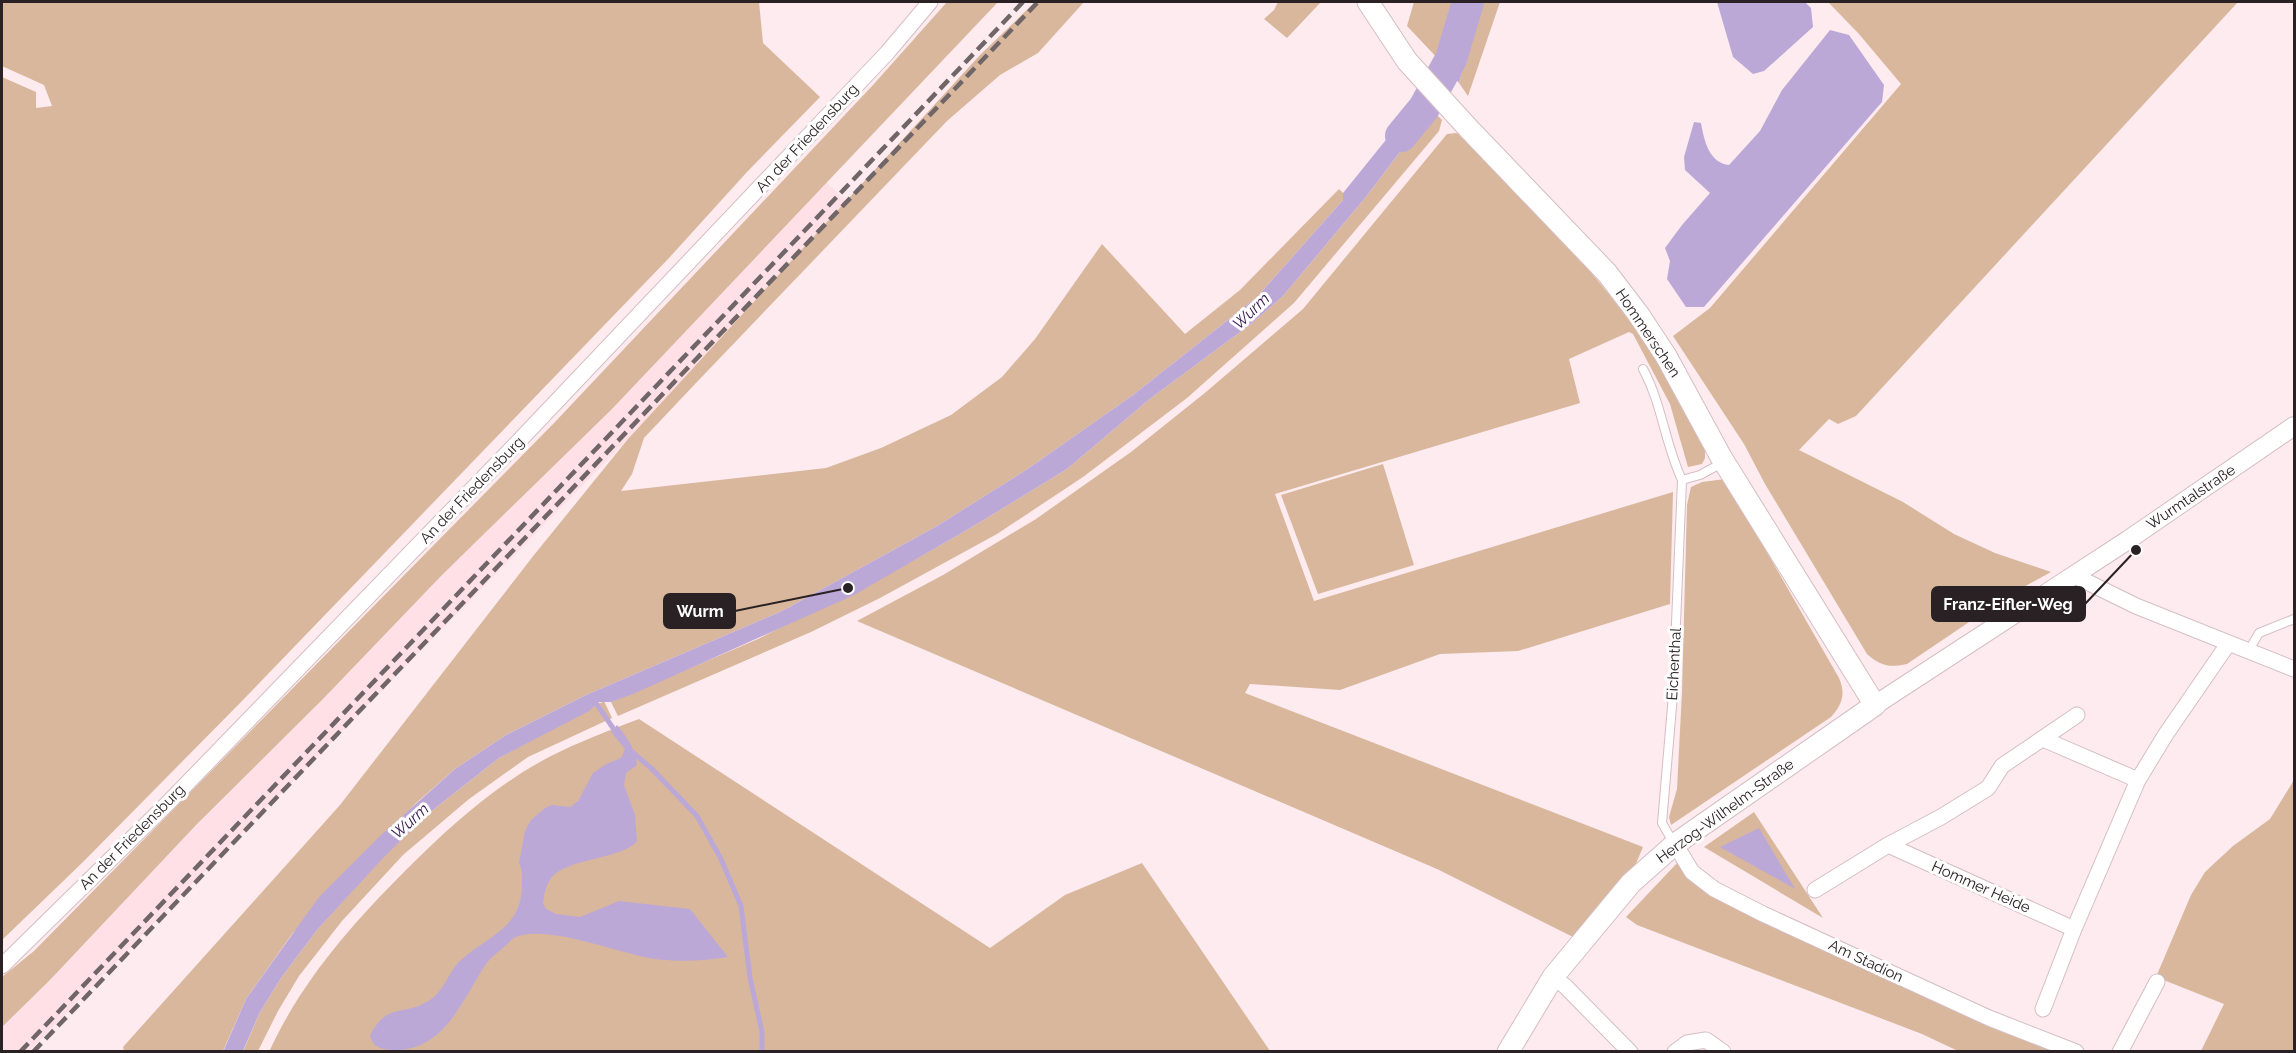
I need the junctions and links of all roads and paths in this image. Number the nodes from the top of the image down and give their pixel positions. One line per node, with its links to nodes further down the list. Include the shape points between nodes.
1 (930, 2): 20 (street, An der Friedensburg, via 526,434 168,803)
2 (1368, 2): 5 (main road, Hommerschen, via 1407,61 1607,273 1666,356)
3 (1643, 369): 6 (lane, Eichenthal, via 1654,389)
4 (2295, 426): 7 (street, Wurmtalstraße)
5 (1725, 462): 6 (lane); 12 (main road, Hommerschen)
6 (1682, 480): 16 (lane, Eichenthal, via 1674,684 1662,823)
7 (2073, 575): 9 (street); 12 (street, Wurmtalstraße)
8 (2295, 619): 10 (lane, via 2259,633)
9 (2228, 644): 10 (street); 15 (street)
10 (2249, 650): 11 (street)
11 (2295, 669)
12 (1875, 705): 16 (main road, Herzog-Wilhelm-Straße)
13 (2077, 715): 14 (street)
14 (2043, 739): 15 (street); 17 (street, via 2002,766 1988,788)
15 (2138, 780): 19 (street)
16 (1675, 844): 21 (main road, Herzog-Wilhelm-Straße, via 1631,883); 28 (street, Am Stadion, via 1692,872 1714,889 1989,1018)
17 (1888, 845): 18 (street); 19 (street, Hommer Heide)
18 (1815, 890)
19 (2074, 929): 23 (street)
20 (2, 966)
21 (1553, 977): 24 (main road, Herzog-Wilhelm-Straße); 25 (street)
22 (2157, 982): 29 (street)
23 (2043, 1009)
24 (1508, 1052)
25 (1630, 1052)
26 (1675, 1052): 27 (street, via 1687,1043 1706,1040)
27 (1723, 1052)
28 (2076, 1052)
29 (2120, 1052)

